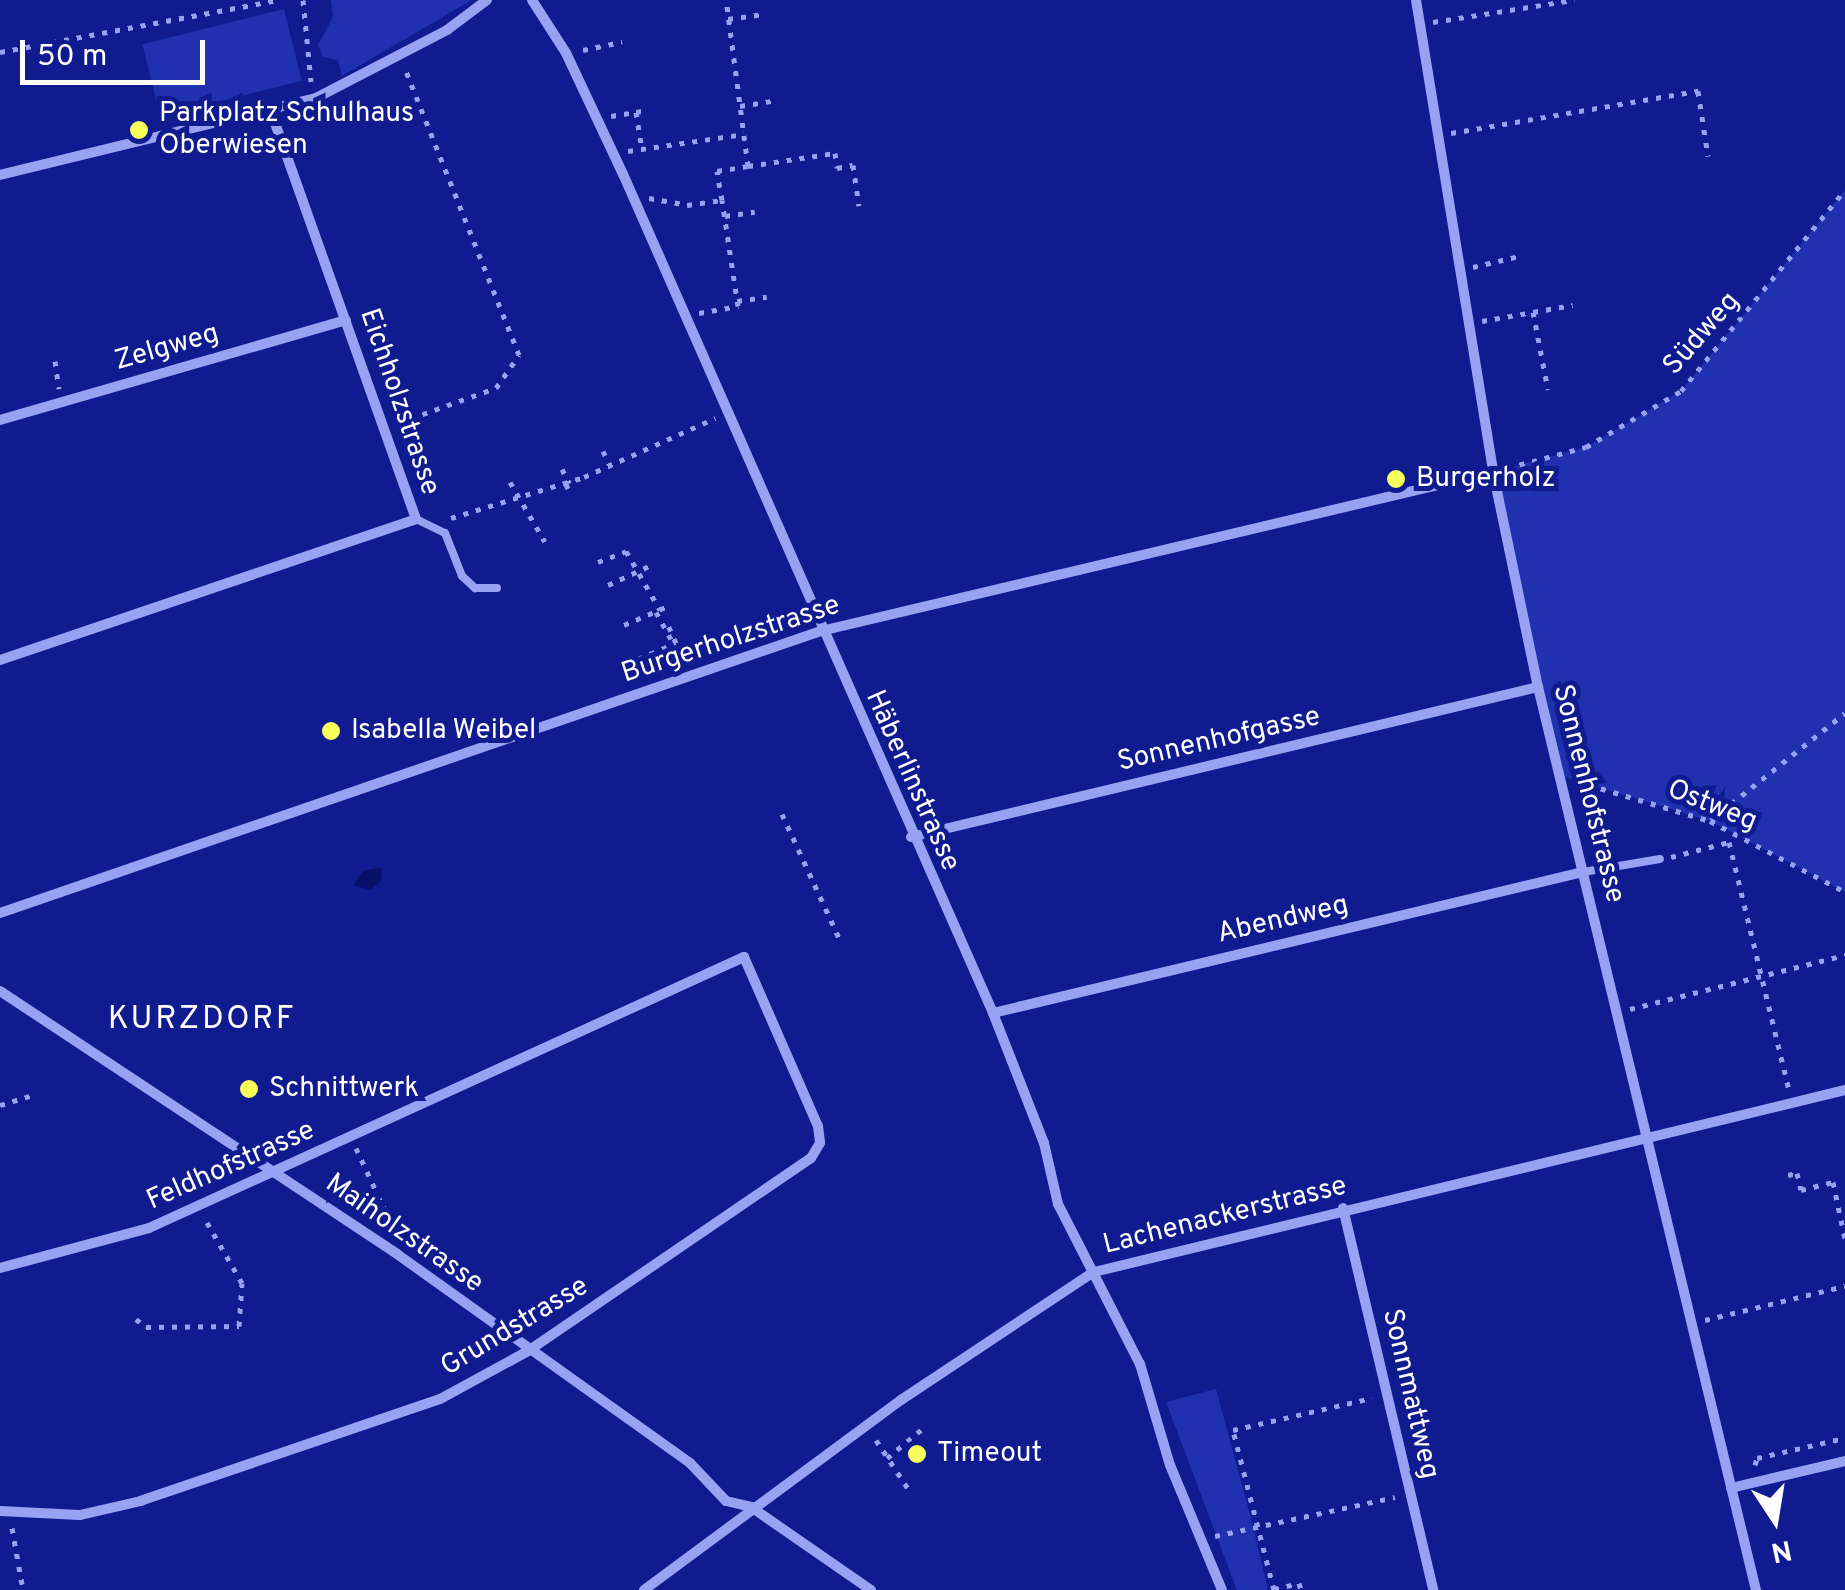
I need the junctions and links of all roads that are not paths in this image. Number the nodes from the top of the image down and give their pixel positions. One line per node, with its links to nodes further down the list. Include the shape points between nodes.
1 (487, 0): 4 (street, via 356,81)
2 (532, 0): 11 (street, Häberlinstrasse, via 598,118)
3 (1416, 0): 8 (street, Sonnenhofstrasse)
4 (271, 112): 5 (street); 6 (street, Eichholzstrasse)
5 (0, 174)
6 (346, 320): 7 (street, Zelgweg); 9 (street, Eichholzstrasse)
7 (0, 420)
8 (1493, 472): 11 (street, Burgerholzstrasse); 13 (street, Sonnenhofstrasse)
9 (416, 519): 10 (lane, via 445,533 462,576 475,588); 12 (street, Eichholzstrasse)
10 (498, 588)
11 (821, 631): 14 (street, Häberlinstrasse); 17 (street, Burgerholzstrasse)
12 (0, 660)
13 (1538, 687): 14 (street, Sonnenhofgasse); 16 (street, Sonnenhofstrasse)
14 (910, 837): 20 (street, Häberlinstrasse)
15 (1660, 859): 16 (lane)
16 (1583, 872): 20 (street, Abendweg); 22 (street, Sonnenhofstrasse)
17 (0, 913)
18 (744, 958): 23 (street, Feldhofstrasse); 27 (street, Grundstrasse, via 820,1143 811,1158)
19 (0, 991): 23 (street, Maiholzstrasse)
20 (993, 1013): 26 (street, Häberlinstrasse, via 1044,1143 1058,1204)
21 (1845, 1090): 22 (street, Lachenackerstrasse)
22 (1647, 1136): 24 (street, Lachenackerstrasse); 29 (street, Sonnenhofstrasse)
23 (275, 1171): 25 (street, Feldhofstrasse, via 149,1228); 27 (street, Maiholzstrasse)
24 (1343, 1208): 26 (street, Lachenackerstrasse); 35 (street, Sonnmattweg)
25 (0, 1268)
26 (1094, 1272): 30 (street, Lachenackerstrasse); 34 (street, Häberlinstrasse, via 1140,1364 1170,1465)
27 (530, 1350): 30 (street, Maiholzstrasse, via 690,1463 726,1501); 31 (street, Grundstrasse, via 440,1399 141,1501 80,1515)
28 (1845, 1460): 29 (street)
29 (1731, 1488): 36 (street, Sonnenhofstrasse)
30 (751, 1507): 32 (street, Lachenackerstrasse); 33 (street, Maiholzstrasse)
31 (0, 1511)
32 (644, 1590)
33 (871, 1590)
34 (1222, 1590)
35 (1433, 1590)
36 (1756, 1590)

